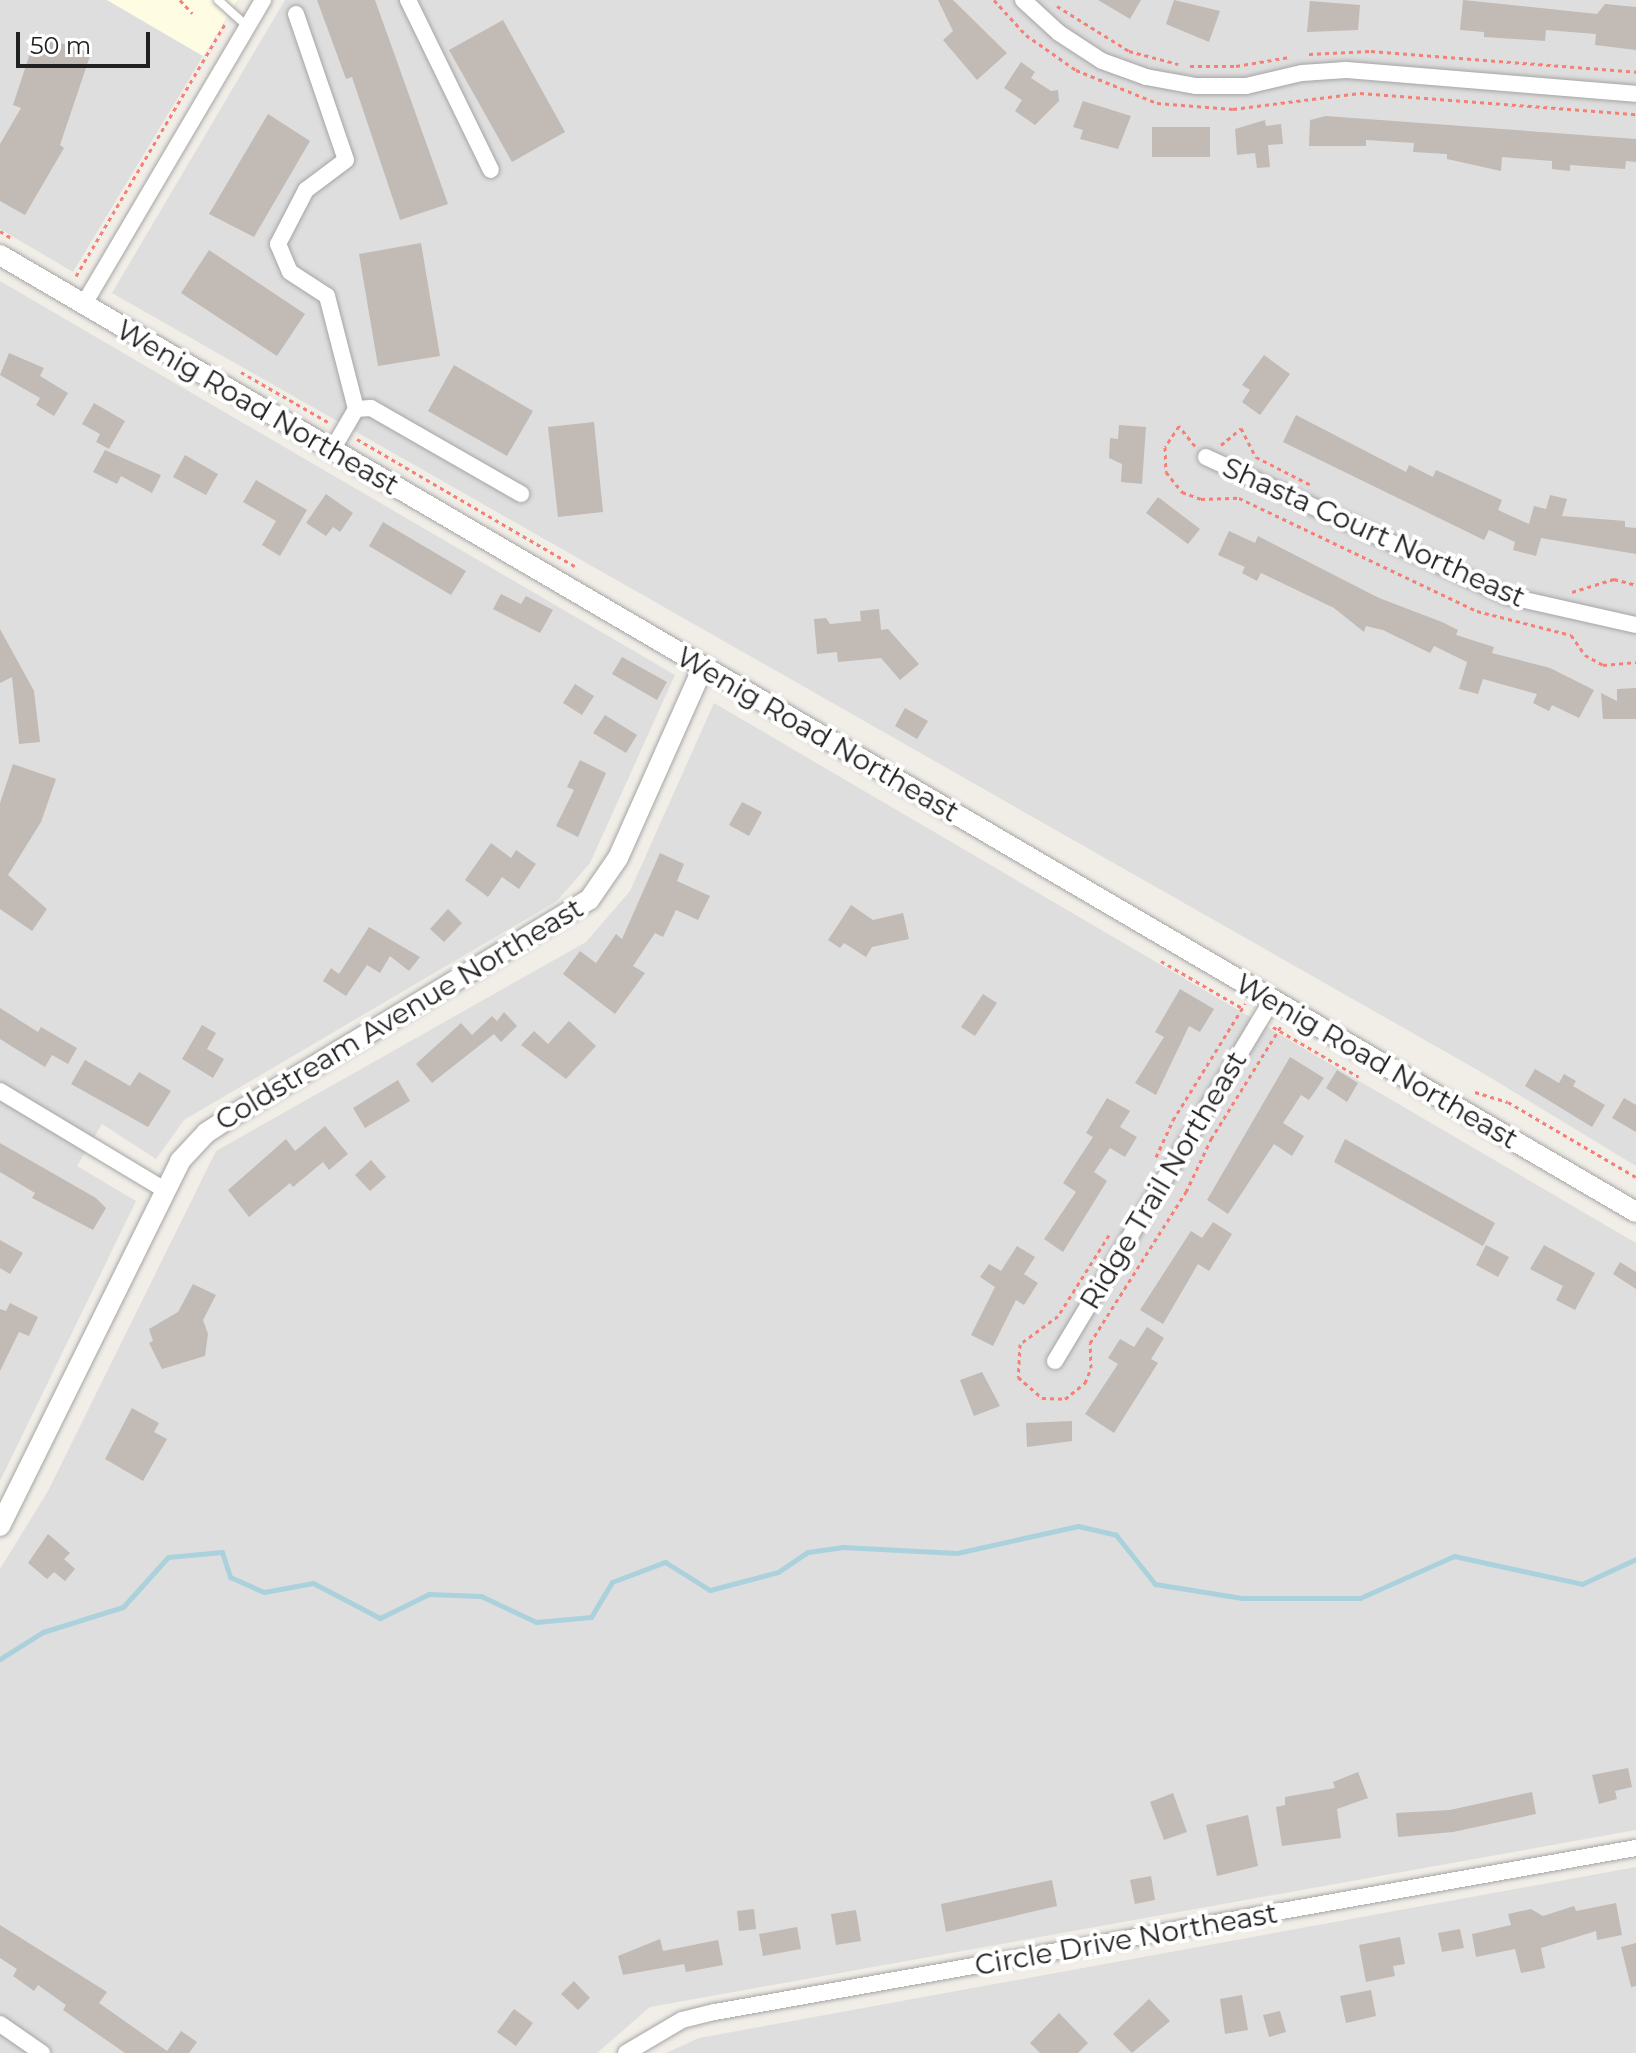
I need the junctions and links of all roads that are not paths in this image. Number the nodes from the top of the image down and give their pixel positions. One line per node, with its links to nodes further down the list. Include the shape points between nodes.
1 (218, 0): 6 (lane)
2 (263, 0): 6 (street)
3 (408, 0): 8 (street)
4 (1023, 0): 7 (street, via 1059,33 1102,61 1146,77 1196,86 1246,86 1346,70)
5 (296, 14): 11 (street, via 346,160 306,190 278,244 290,272 327,296)
6 (247, 27): 10 (street)
7 (1636, 94)
8 (491, 170)
9 (0, 255): 10 (street, Wenig Road Northeast)
10 (84, 304): 12 (street, Wenig Road Northeast)
11 (356, 409): 12 (street); 14 (street, via 371,408)
12 (332, 450): 16 (street, Wenig Road Northeast)
13 (1206, 457): 15 (street, Shasta Court Northeast, via 1507,596)
14 (521, 494)
15 (1636, 625)
16 (703, 667): 17 (street, Wenig Road Northeast); 19 (street, Coldstream Avenue Northeast, via 618,858 589,900 206,1133 180,1161)
17 (1272, 1000): 20 (street, Wenig Road Northeast); 21 (street, Ridge Trail Northeast)
18 (0, 1091): 19 (street)
19 (165, 1190): 22 (street, Coldstream Avenue Northeast)
20 (1636, 1212)
21 (1055, 1361)
22 (0, 1526)
23 (1636, 1848): 26 (street, Circle Drive Northeast, via 715,2012 682,2020)
24 (0, 2024): 25 (street)
25 (42, 2053)
26 (626, 2053)

